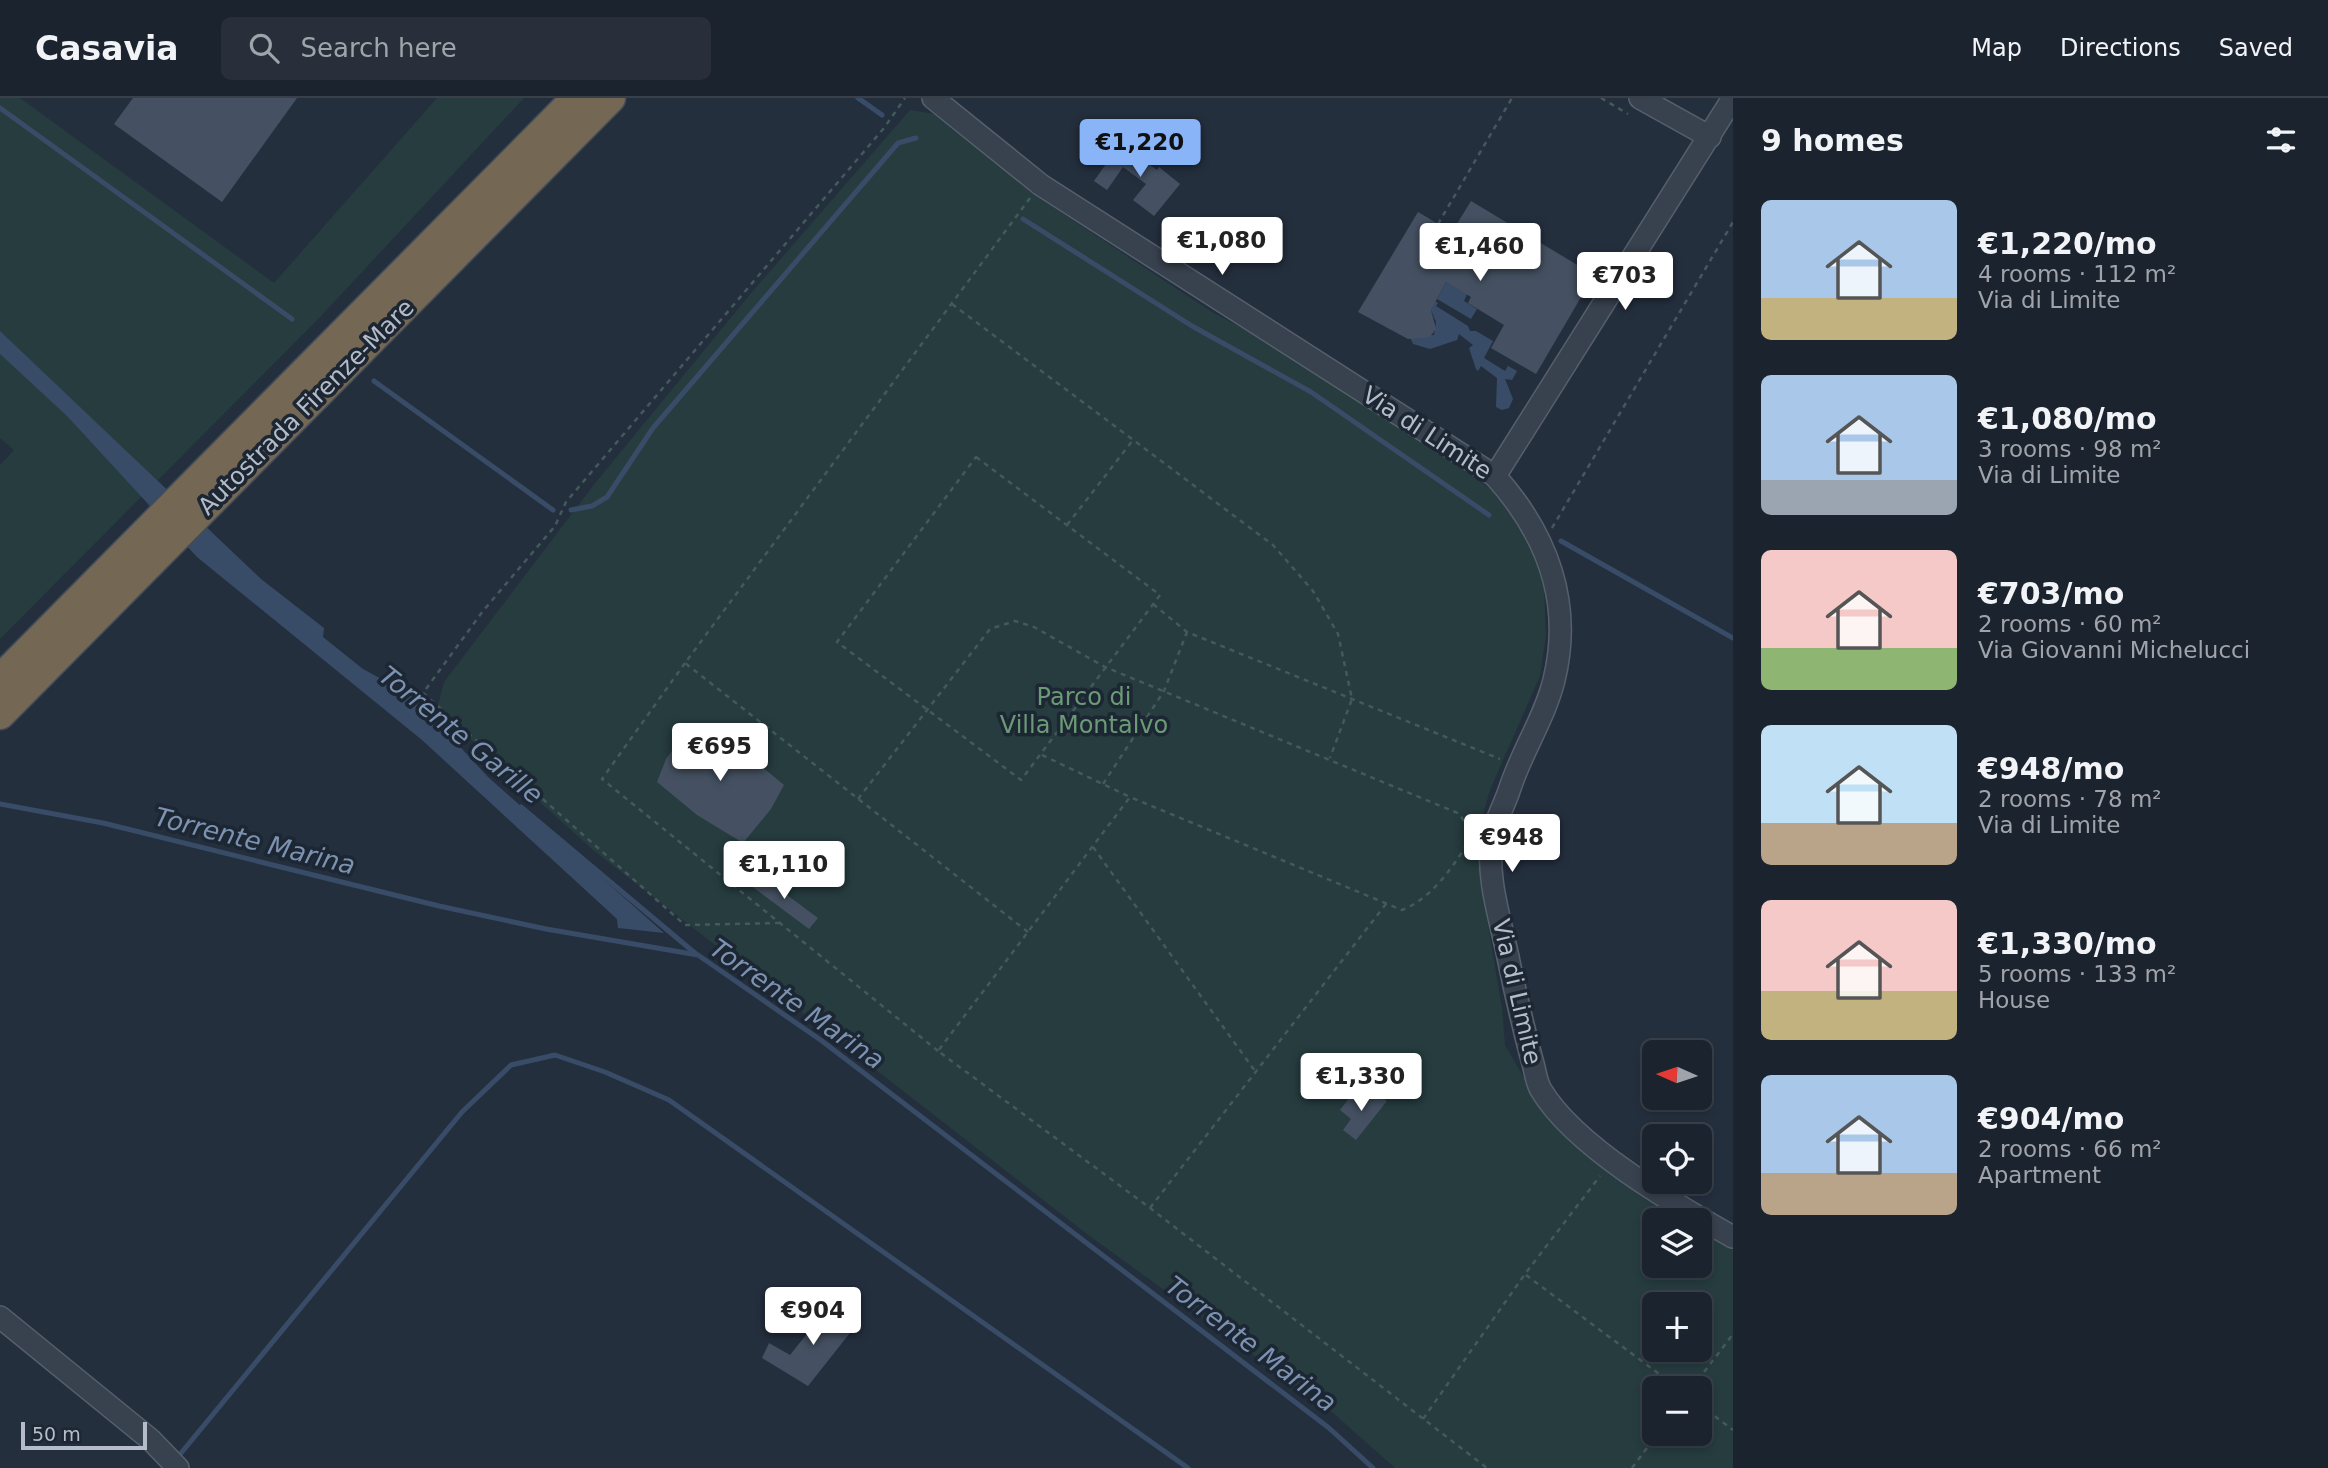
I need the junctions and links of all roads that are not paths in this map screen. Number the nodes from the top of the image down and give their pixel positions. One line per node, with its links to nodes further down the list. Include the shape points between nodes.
1 (577, 98): 8 (highway, Autostrada Firenze-Mare)
2 (610, 98): 9 (highway, Autostrada Firenze-Mare)
3 (933, 98): 7 (street, Via di Limite, via 1041,185)
4 (1640, 98): 6 (street)
5 (1733, 98): 6 (street)
6 (1720, 126): 7 (street)
7 (1495, 476): 10 (street, Via di Limite, via 1541,539 1557,584 1562,636 1554,682 1482,836 1518,1009 1541,1090 1578,1132 1612,1160)
8 (0, 681)
9 (0, 714)
10 (1733, 1237)
11 (0, 1317): 12 (street, via 151,1440)
12 (178, 1468)

